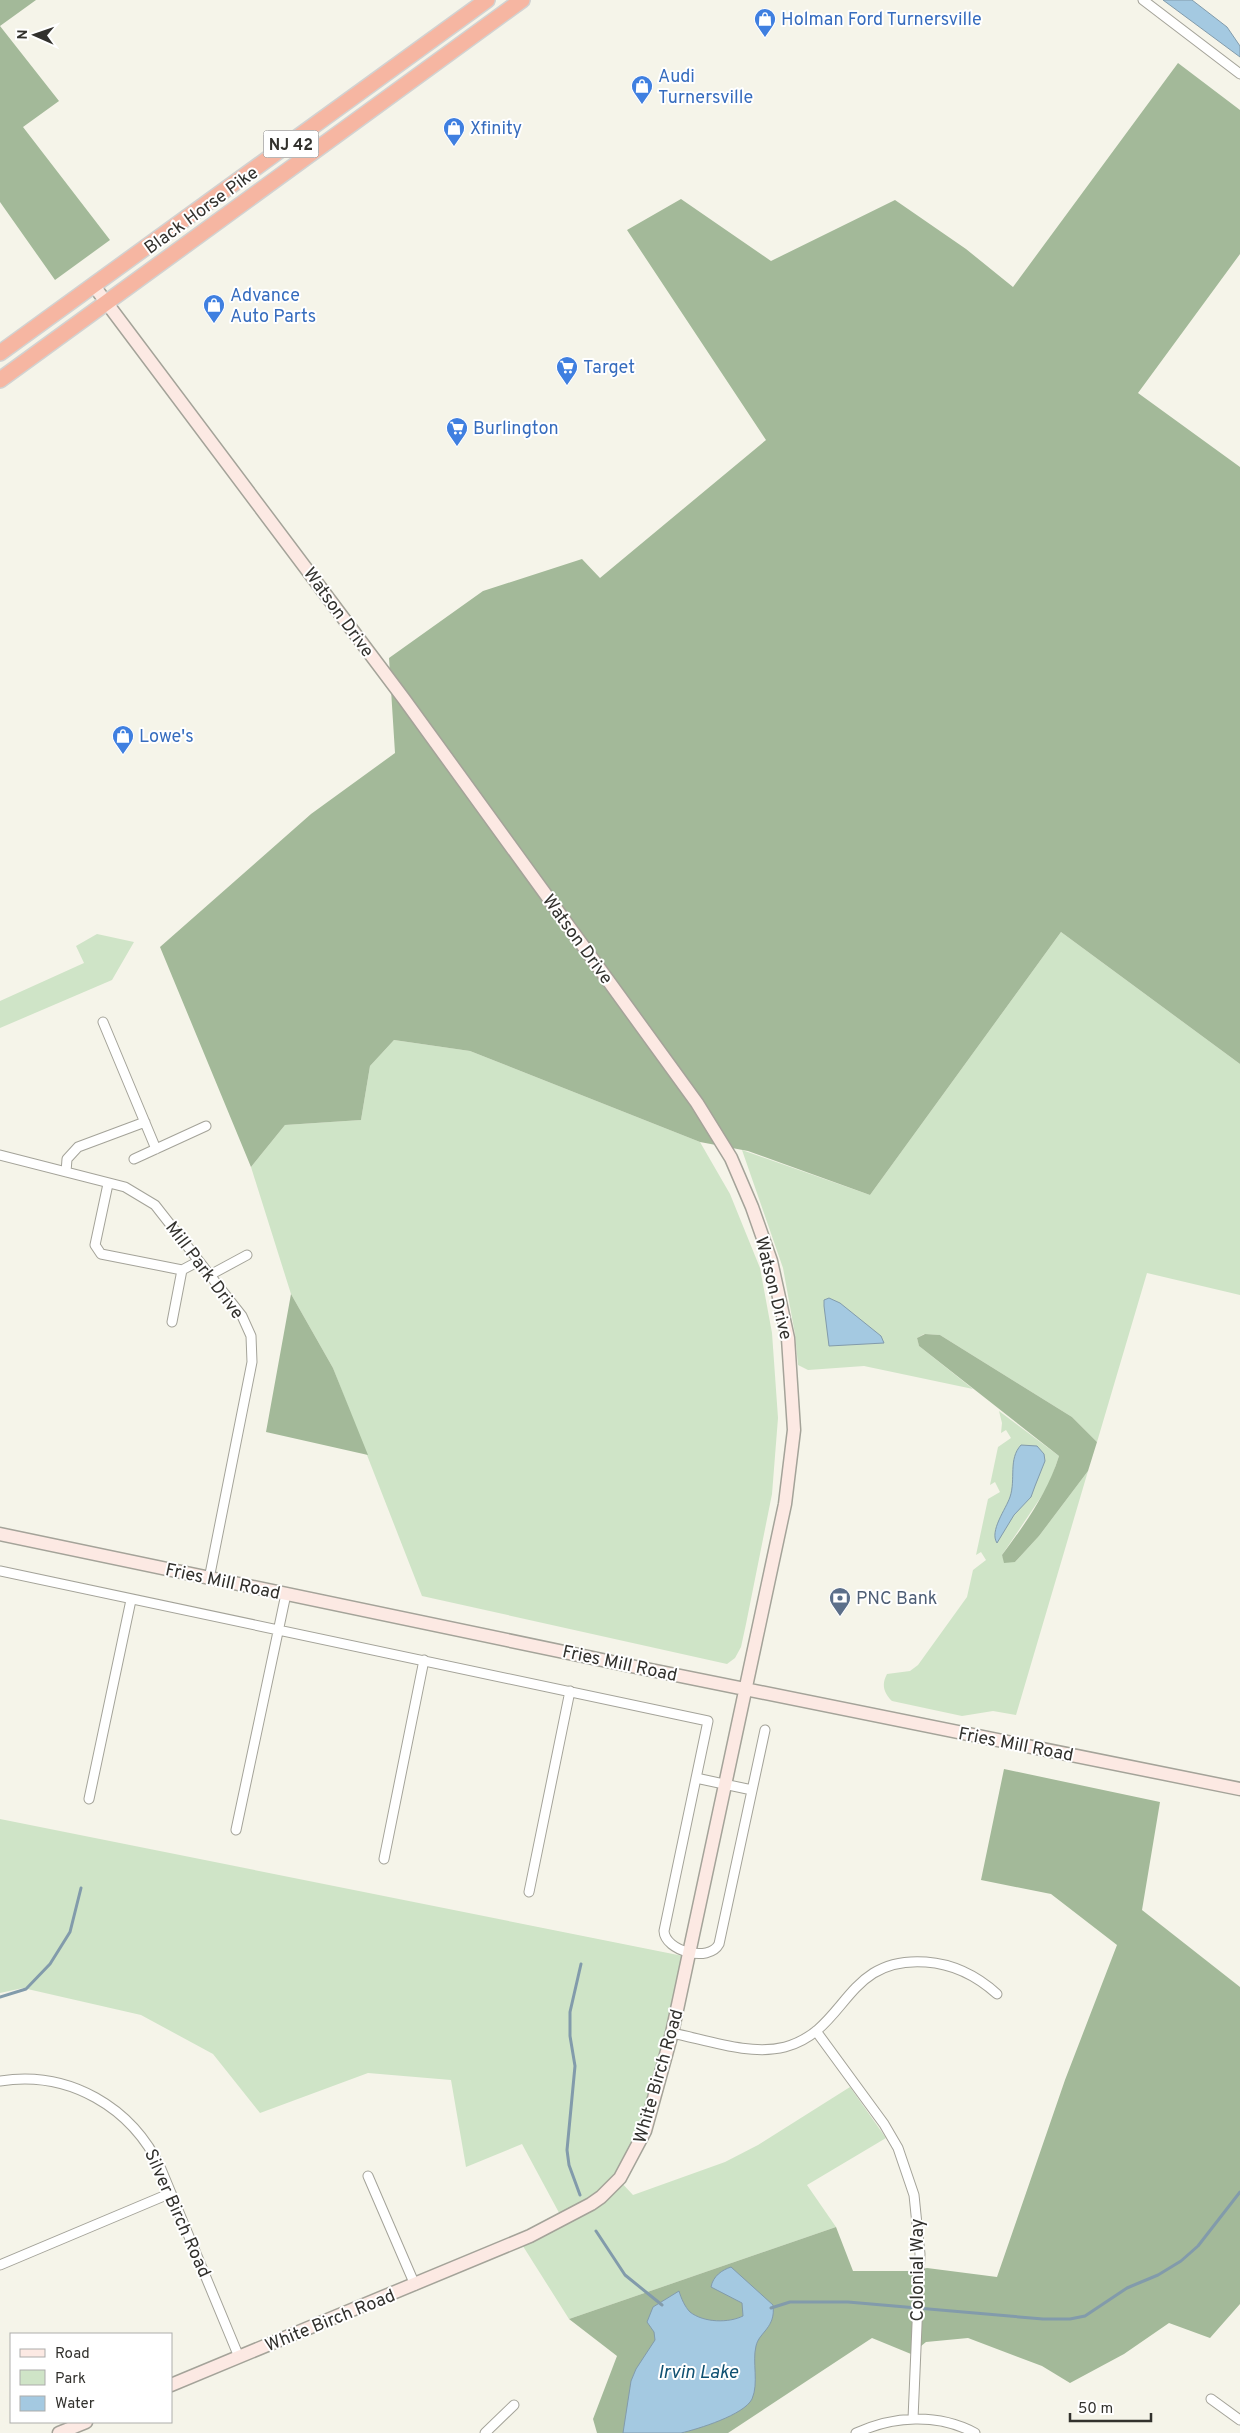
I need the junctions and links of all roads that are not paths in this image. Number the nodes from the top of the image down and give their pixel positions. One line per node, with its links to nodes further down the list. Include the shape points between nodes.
1 (487, 0): 7 (highway, Black Horse Pike / NJ 42)
2 (513, 0): 5 (highway)
3 (522, 0): 5 (highway, Black Horse Pike / NJ 42)
4 (1143, 0): 6 (street)
5 (478, 32): 8 (highway, Black Horse Pike / NJ 42)
6 (1240, 74)
7 (94, 286): 8 (street, Watson Drive); 9 (highway, Black Horse Pike / NJ 42)
8 (106, 302): 10 (highway, Black Horse Pike / NJ 42); 31 (street, Watson Drive, via 404,700 697,1103 732,1158 771,1261 788,1338 794,1430 786,1504)
9 (0, 354)
10 (0, 380)
11 (103, 1022): 12 (street)
12 (145, 1122): 14 (street); 17 (street, via 78,1147 67,1159)
13 (206, 1126): 14 (street)
14 (156, 1149): 16 (street)
15 (0, 1155): 17 (street, Mill Park Drive)
16 (134, 1159)
17 (66, 1172): 18 (street, Mill Park Drive)
18 (108, 1184): 20 (street, Mill Park Drive, via 125,1187 155,1205); 21 (street, via 96,1245 101,1254)
19 (247, 1256): 22 (street)
20 (199, 1261): 21 (street); 22 (street, Mill Park Drive)
21 (182, 1270): 23 (street)
22 (210, 1275): 26 (street, Mill Park Drive, via 242,1316 251,1336 252,1362)
23 (172, 1322)
24 (0, 1534): 26 (street, Fries Mill Road)
25 (0, 1571): 28 (street)
26 (209, 1579): 27 (street, Fries Mill Road)
27 (286, 1594): 29 (street); 31 (street, Fries Mill Road)
28 (130, 1600): 29 (street); 38 (street)
29 (278, 1630): 30 (street); 39 (street)
30 (424, 1660): 32 (street); 40 (street)
31 (746, 1690): 35 (street, White Birch Road); 36 (street, Fries Mill Road)
32 (570, 1691): 34 (street, via 708,1721); 41 (street)
33 (765, 1730): 37 (street)
34 (696, 1778): 35 (street); 42 (street, via 664,1931 668,1943)
35 (726, 1784): 37 (street); 42 (street, White Birch Road)
36 (1240, 1789)
37 (752, 1790): 42 (street, via 719,1944 706,1954)
38 (89, 1799)
39 (236, 1830)
40 (384, 1859)
41 (530, 1892)
42 (690, 1952): 45 (street, White Birch Road)
43 (997, 1994): 44 (street, via 976,1976 947,1965 892,1964 866,1977)
44 (816, 2031): 45 (street, via 795,2044 766,2049 743,2048); 55 (street, Colonial Way, via 884,2124 903,2160 914,2195 919,2226)
45 (672, 2033): 50 (street, White Birch Road, via 640,2143 620,2178 601,2197 549,2227)
46 (0, 2081): 48 (street, Silver Birch Road, via 42,2079 101,2099 147,2142)
47 (368, 2176): 50 (street)
48 (171, 2193): 49 (street); 51 (street, Silver Birch Road)
49 (0, 2264)
50 (415, 2285): 51 (street, White Birch Road)
51 (239, 2357): 52 (street, White Birch Road)
52 (172, 2385)
53 (1211, 2399): 56 (street)
54 (514, 2405): 59 (street)
55 (913, 2419): 60 (street, via 879,2423); 61 (street, via 951,2424)
56 (1240, 2420)
57 (84, 2423): 58 (street)
58 (68, 2431)
59 (485, 2433)
60 (856, 2433)
61 (975, 2433)

